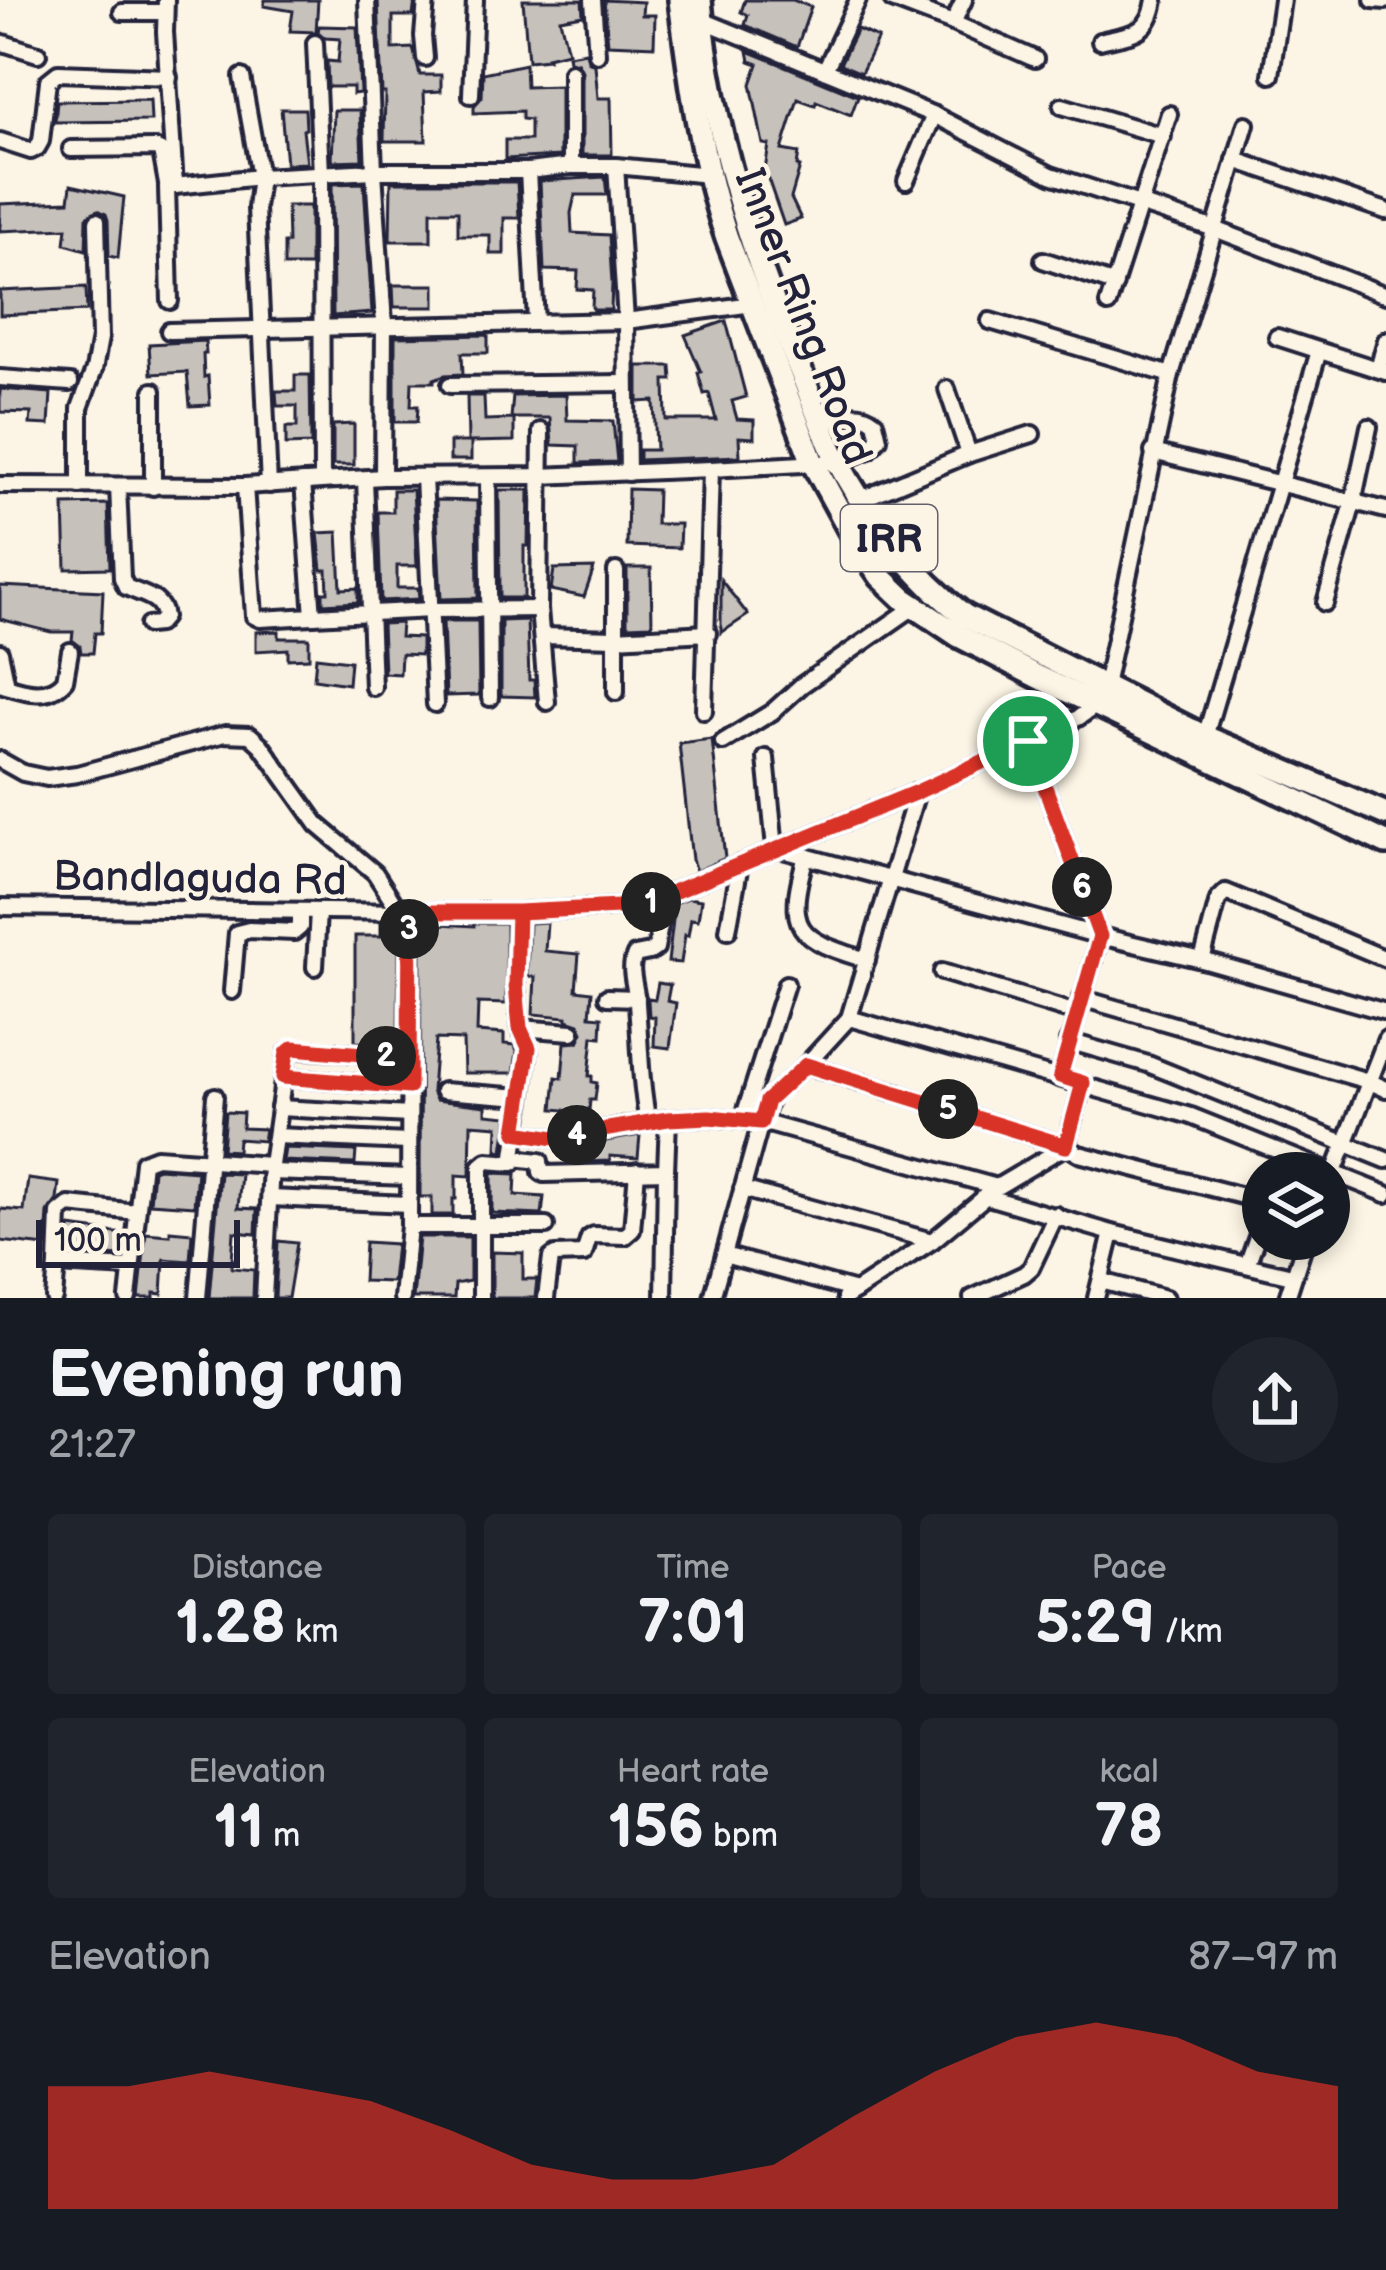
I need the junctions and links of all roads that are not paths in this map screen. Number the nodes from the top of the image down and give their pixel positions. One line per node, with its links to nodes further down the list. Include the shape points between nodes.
1 (367, 0): 40 (street)
2 (426, 0): 22 (street)
3 (476, 0): 29 (street)
4 (592, 0): 20 (street)
5 (680, 0): 43 (highway, Inner Ring Road / IRR)
6 (858, 0): 24 (street)
7 (892, 0): 16 (street)
8 (964, 0): 16 (street)
9 (1155, 0): 17 (street, via 1144,27)
10 (1282, 0): 26 (street)
11 (1373, 0): 12 (street)
12 (1386, 2)
13 (165, 6): 15 (street); 27 (street)
14 (701, 10): 24 (street); 75 (highway, Inner Ring Road / IRR, via 730,175)
15 (122, 12)
16 (952, 23): 23 (street)
17 (1100, 41)
18 (0, 43): 21 (street)
19 (315, 43): 42 (street)
20 (597, 54)
21 (38, 55)
22 (425, 58)
23 (1035, 58)
24 (825, 70): 32 (street)
25 (571, 72): 38 (street)
26 (1271, 75)
27 (169, 77): 35 (street, via 52,75 38,148); 46 (street)
28 (242, 77): 44 (street)
29 (471, 95)
30 (1062, 106): 34 (street)
31 (1169, 114): 34 (street)
32 (934, 115): 45 (street); 47 (street, via 1051,175)
33 (1246, 124): 37 (street)
34 (1163, 136): 47 (street)
35 (0, 141)
36 (71, 149): 46 (street, via 155,148)
37 (1235, 160): 48 (street); 50 (street)
38 (571, 166): 39 (street); 41 (street)
39 (616, 166): 43 (street); 57 (street)
40 (374, 171): 41 (street); 42 (street); 60 (street)
41 (528, 171): 59 (street)
42 (320, 174): 44 (street); 61 (street)
43 (709, 176): 55 (highway, Inner Ring Road / IRR)
44 (260, 177): 46 (street); 62 (street)
45 (906, 181)
46 (171, 187): 54 (street)
47 (1141, 205): 50 (street); 52 (street)
48 (1386, 211)
49 (97, 221): 95 (street, via 100,338 80,408)
50 (1215, 229): 53 (street); 68 (street)
51 (1043, 260): 52 (street)
52 (1115, 284): 56 (street)
53 (1386, 295)
54 (170, 301)
55 (753, 304): 57 (street); 82 (highway, Inner Ring Road / IRR)
56 (1108, 304)
57 (626, 321): 59 (street); 70 (street)
58 (990, 321): 68 (street)
59 (536, 322): 60 (street)
60 (384, 324): 61 (street); 87 (street)
61 (322, 326): 62 (street); 90 (street)
62 (262, 328): 63 (street); 94 (street)
63 (169, 331)
64 (1277, 337): 66 (street)
65 (1386, 340): 67 (street)
66 (1319, 351): 67 (street); 92 (street)
67 (1382, 370)
68 (1172, 375): 79 (street)
69 (0, 378): 71 (street)
70 (626, 382): 72 (street); 84 (street)
71 (70, 383)
72 (451, 385)
73 (946, 388): 80 (street)
74 (153, 391): 98 (street)
75 (822, 423): 81 (highway, Inner Ring Road / IRR); 81 (street, via 860,414 879,431 875,446)
76 (1369, 427): 100 (street)
77 (541, 431): 86 (street)
78 (1032, 434): 80 (street)
79 (1153, 452): 92 (street); 119 (street)
80 (969, 454): 99 (street)
81 (838, 462): 82 (street); 99 (highway, Inner Ring Road / IRR)
82 (813, 463): 83 (street); 104 (highway, Inner Ring Road / IRR, via 881,577)
83 (711, 470): 84 (street); 111 (street)
84 (628, 473): 86 (street)
85 (488, 476): 86 (street); 88 (street); 107 (street)
86 (539, 476): 105 (street)
87 (383, 477): 88 (street); 89 (street)
88 (424, 478): 106 (street)
89 (365, 479): 90 (street); 108 (street)
90 (322, 480): 91 (street)
91 (303, 482): 94 (street); 109 (street)
92 (1281, 483): 100 (street); 124 (street)
93 (0, 485): 95 (street)
94 (269, 485): 97 (street)
95 (80, 486): 96 (street)
96 (118, 486): 98 (street); 110 (street, via 122,578 164,608 158,624)
97 (245, 486): 98 (street); 109 (street, via 254,616)
98 (153, 487)
99 (862, 499): 119 (highway, Inner Ring Road / IRR, via 935,593)
100 (1353, 503): 101 (street); 103 (street)
101 (1386, 510)
102 (616, 571): 113 (street)
103 (1325, 603)
104 (914, 607): 119 (highway, Inner Ring Road / IRR, via 959,636); 126 (street)
105 (539, 609): 107 (street); 112 (street)
106 (430, 610): 107 (street); 108 (street); 122 (street)
107 (489, 610): 120 (street)
108 (370, 614): 109 (street); 117 (street)
109 (313, 616)
110 (148, 625)
111 (708, 633): 113 (street); 123 (street)
112 (543, 636): 113 (street); 121 (street)
113 (615, 638): 118 (street)
114 (70, 651): 116 (street, via 57,688 37,693)
115 (0, 652): 116 (street)
116 (3, 685)
117 (373, 687)
118 (616, 692)
119 (1101, 695): 124 (highway, Inner Ring Road / IRR); 125 (street, Bandlaguda Rd, via 1078,718); 131 (highway, Inner Ring Road / IRR)
120 (490, 698)
121 (547, 702)
122 (435, 704)
123 (704, 711)
124 (1205, 737): 130 (highway, Inner Ring Road / IRR)
125 (1028, 741): 129 (street, Bandlaguda Rd); 145 (street)
126 (723, 742)
127 (766, 758): 132 (street)
128 (0, 760): 141 (street, via 47,778 225,734 250,735 318,825 376,873)
129 (917, 792): 132 (street, Bandlaguda Rd); 135 (street)
130 (1386, 814)
131 (1386, 843)
132 (775, 848): 133 (street); 134 (street, Bandlaguda Rd)
133 (806, 856): 135 (street); 147 (street, via 797,924 810,939)
134 (740, 864): 136 (street, Bandlaguda Rd); 144 (street)
135 (891, 877): 145 (street); 147 (street)
136 (665, 897): 142 (street, Bandlaguda Rd, via 639,906); 154 (street, via 656,948 631,961)
137 (0, 908): 138 (street, Bandlaguda Rd)
138 (249, 910): 139 (street, Bandlaguda Rd); 143 (street)
139 (300, 911): 140 (street, Bandlaguda Rd); 143 (street, via 294,932)
140 (318, 911): 141 (street, Bandlaguda Rd); 149 (street)
141 (405, 912): 142 (street, Bandlaguda Rd); 162 (street)
142 (518, 912): 158 (street)
143 (248, 930): 152 (street, via 237,933)
144 (728, 930)
145 (1100, 936): 148 (street); 155 (street)
146 (1386, 959): 148 (street, via 1226,892)
147 (867, 960): 157 (street)
148 (1202, 960): 156 (street)
149 (315, 967)
150 (941, 972): 155 (street)
151 (786, 984): 176 (street)
152 (232, 991)
153 (607, 997): 154 (street)
154 (637, 998): 177 (street)
155 (1078, 1006): 161 (street); 166 (street)
156 (1386, 1012)
157 (849, 1018): 163 (street); 164 (street)
158 (520, 1028): 159 (street); 172 (street, via 529,1048)
159 (572, 1032)
160 (1386, 1039): 166 (street)
161 (1068, 1041): 164 (street); 182 (street)
162 (409, 1058): 165 (street, via 293,1048); 168 (street)
163 (806, 1065): 178 (street, via 767,1101); 183 (street)
164 (1060, 1076): 167 (street)
165 (283, 1077): 168 (street); 173 (street)
166 (1368, 1081): 169 (street); 182 (street)
167 (1083, 1083): 183 (street); 184 (street, via 1192,1116)
168 (409, 1087): 174 (street)
169 (1386, 1089)
170 (443, 1091): 172 (street)
171 (215, 1096): 188 (street)
172 (522, 1097): 179 (street)
173 (279, 1108): 174 (street); 180 (street)
174 (409, 1115): 181 (street)
175 (668, 1119): 176 (street); 177 (street); 191 (street)
176 (743, 1119): 178 (street)
177 (648, 1122): 179 (street, via 555,1138)
178 (761, 1122): 194 (street); 195 (street)
179 (516, 1132): 186 (street)
180 (276, 1136): 181 (street); 189 (street)
181 (408, 1142): 192 (street)
182 (1347, 1143): 185 (street); 187 (street)
183 (1066, 1146): 195 (street); 209 (street, via 1254,1199 1262,1223)
184 (1273, 1152)
185 (1343, 1152)
186 (514, 1158): 190 (street, via 540,1161 544,1174); 202 (street, via 483,1163)
187 (1386, 1160)
188 (208, 1161): 189 (street); 199 (street, via 143,1162); 217 (street)
189 (272, 1168): 192 (street); 197 (street)
190 (637, 1171): 191 (street); 221 (street, via 629,1233 594,1235 584,1253 551,1258)
191 (666, 1171): 222 (street)
192 (409, 1177): 198 (street)
193 (1350, 1183): 196 (street)
194 (742, 1189): 205 (street); 206 (street)
195 (990, 1191): 200 (street); 205 (street)
196 (1386, 1194)
197 (270, 1198): 198 (street); 218 (street)
198 (410, 1204): 201 (street)
199 (137, 1212): 208 (street, via 65,1206); 210 (street)
200 (1056, 1215): 204 (street); 224 (street, via 1024,1274)
201 (409, 1226): 202 (street); 219 (street)
202 (482, 1226): 203 (street); 220 (street)
203 (546, 1226)
204 (1112, 1233): 209 (street); 212 (street)
205 (932, 1241): 213 (street)
206 (724, 1256): 213 (street); 223 (street)
207 (1298, 1260): 211 (street)
208 (57, 1264): 210 (street); 215 (street)
209 (1247, 1265): 211 (street)
210 (130, 1268): 216 (street)
211 (1292, 1276): 226 (street)
212 (1101, 1281): 214 (street); 225 (street)
213 (851, 1294)
214 (1154, 1297)
215 (54, 1298)
216 (128, 1298)
217 (198, 1298)
218 (264, 1298)
219 (402, 1298)
220 (481, 1298)
221 (546, 1298)
222 (664, 1298)
223 (712, 1298)
224 (972, 1298)
225 (1096, 1298)
226 (1288, 1298)

